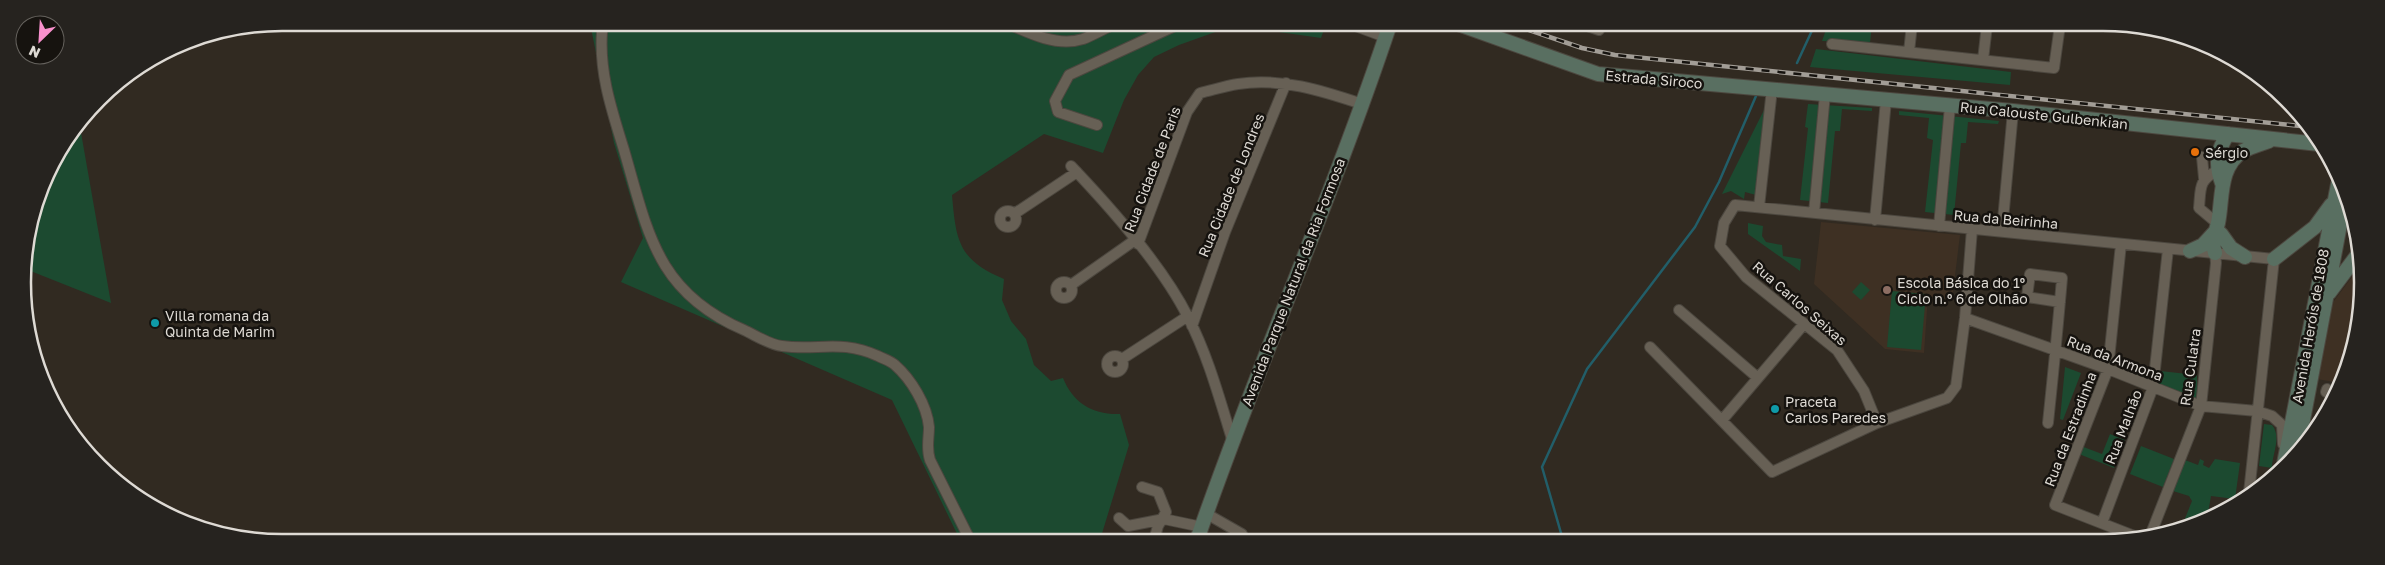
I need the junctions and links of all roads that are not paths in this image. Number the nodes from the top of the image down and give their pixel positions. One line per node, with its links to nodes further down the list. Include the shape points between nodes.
1 (1026, 31): 2 (street, via 1042,38 1064,41 1082,39)
2 (1100, 31)
3 (1164, 31): 22 (street, via 1069,75 1055,101 1058,112)
4 (1368, 31): 11 (street)
5 (1388, 31): 11 (street, Avenida Parque Natural da Ria Formosa)
6 (1478, 31): 16 (street, Estrada Siroco, via 1598,74)
7 (1911, 31): 13 (street)
8 (1986, 31): 14 (street)
9 (2059, 31): 14 (street, via 2054,68)
10 (602, 32): 83 (street, via 600,53 606,87 638,204 652,242 669,272 687,294 724,321 780,346 831,345 863,349 894,364 913,386 925,408 929,427 926,449)
11 (1386, 38): 19 (street, Avenida Parque Natural da Ria Formosa)
12 (1832, 44): 13 (street)
13 (1908, 52): 14 (street)
14 (1983, 60)
15 (1286, 84): 19 (street, Rua Cidade de Paris, via 1323,91); 43 (street, Rua Cidade de Paris, via 1239,84 1200,93 1187,112); 52 (street, Rua Cidade de Londres)
16 (1771, 89): 17 (street, Rua Calouste Gulbenkian); 35 (street)
17 (1825, 94): 18 (street, Rua Calouste Gulbenkian); 36 (street)
18 (1886, 100): 20 (street, Rua Calouste Gulbenkian); 38 (street)
19 (1362, 104): 72 (street, Avenida Parque Natural da Ria Formosa)
20 (1950, 106): 21 (street, Rua Calouste Gulbenkian); 39 (street)
21 (2013, 111): 23 (street, Rua Calouste Gulbenkian); 42 (street)
22 (1097, 125)
23 (2206, 131): 24 (street, Rua Calouste Gulbenkian); 27 (street, via 2215,139)
24 (2228, 134): 25 (street, Rua Calouste Gulbenkian); 27 (street); 29 (street, via 2230,152)
25 (2272, 140): 26 (street, Rua Calouste Gulbenkian); 29 (street, via 2244,151)
26 (2311, 143)
27 (2218, 154): 29 (street)
28 (2202, 157): 30 (street)
29 (2223, 174): 30 (street); 41 (street)
30 (2204, 178): 41 (street, via 2199,208)
31 (2339, 199): 49 (street, via 2315,227)
32 (2339, 200): 73 (street, Avenida Heróis de 1808)
33 (2340, 201): 53 (street, Avenida Heróis de 1808)
34 (1735, 205): 35 (street, Rua da Beirinha); 59 (street, Rua Carlos Seixas, via 1724,223 1720,246 1746,277)
35 (1759, 207): 36 (street, Rua da Beirinha)
36 (1814, 213): 38 (street, Rua da Beirinha)
37 (1014, 214): 43 (street, via 1074,169)
38 (1875, 220): 39 (street, Rua da Beirinha)
39 (1939, 226): 40 (street, Rua da Beirinha)
40 (1972, 229): 42 (street, Rua da Beirinha); 57 (street)
41 (2217, 230): 46 (street, via 2203,245); 47 (street, via 2212,245); 48 (street, via 2231,248)
42 (2002, 232): 44 (street, Rua da Beirinha)
43 (1136, 242): 51 (street, Rua Cidade de Paris); 54 (street)
44 (2121, 244): 45 (street, Rua da Beirinha); 63 (street, Rua da Estradinha)
45 (2168, 249): 46 (street, Rua da Beirinha); 65 (street, Rua Malhão)
46 (2190, 251): 47 (street, Rua da Beirinha)
47 (2215, 254): 48 (street, Rua da Beirinha); 66 (street, Rua Culatra)
48 (2245, 256): 49 (street, Rua da Beirinha)
49 (2274, 260): 67 (street)
50 (2353, 261): 53 (street)
51 (1071, 285)
52 (1203, 296): 54 (street, via 1188,304); 58 (street, Rua Cidade de Londres)
53 (2327, 296): 71 (street, Avenida Heróis de 1808)
54 (1178, 300): 58 (street)
55 (2060, 302): 61 (street)
56 (1679, 310): 64 (street)
57 (1965, 318): 61 (street, Rua da Armona); 69 (street, via 1956,386 1947,398)
58 (1190, 321): 62 (street); 72 (street, via 1210,365)
59 (1804, 324): 64 (street); 69 (street, Rua Carlos Seixas, via 1837,350 1864,391)
60 (1650, 346): 68 (street)
61 (2056, 351): 63 (street, Rua da Armona); 70 (street)
62 (1122, 360)
63 (2108, 369): 65 (street, Rua da Armona); 80 (street, Rua da Estradinha, via 2055,505)
64 (1758, 378): 68 (street)
65 (2153, 387): 66 (street, Rua da Armona); 80 (street, Rua Malhão)
66 (2200, 406): 67 (street, Rua da Armona); 81 (street, Rua Culatra)
67 (2257, 412): 74 (street, Rua da Armona, via 2272,416 2282,424 2284,439); 75 (street)
68 (1723, 419): 69 (street, via 1772,472)
69 (1877, 423)
70 (2048, 423)
71 (2302, 436)
72 (1232, 439): 79 (street, Avenida Parque Natural da Ria Formosa)
73 (2285, 454)
74 (2280, 460)
75 (2250, 486)
76 (1142, 487): 78 (street, via 1158,492 1166,512)
77 (1119, 518): 78 (street, via 1128,526)
78 (1164, 519): 79 (street); 84 (street)
79 (1204, 520): 85 (street, Avenida Parque Natural da Ria Formosa); 86 (street)
80 (2102, 523): 82 (street)
81 (2153, 529)
82 (2126, 533)
83 (967, 534)
84 (1156, 534)
85 (1199, 534)
86 (1242, 534)

